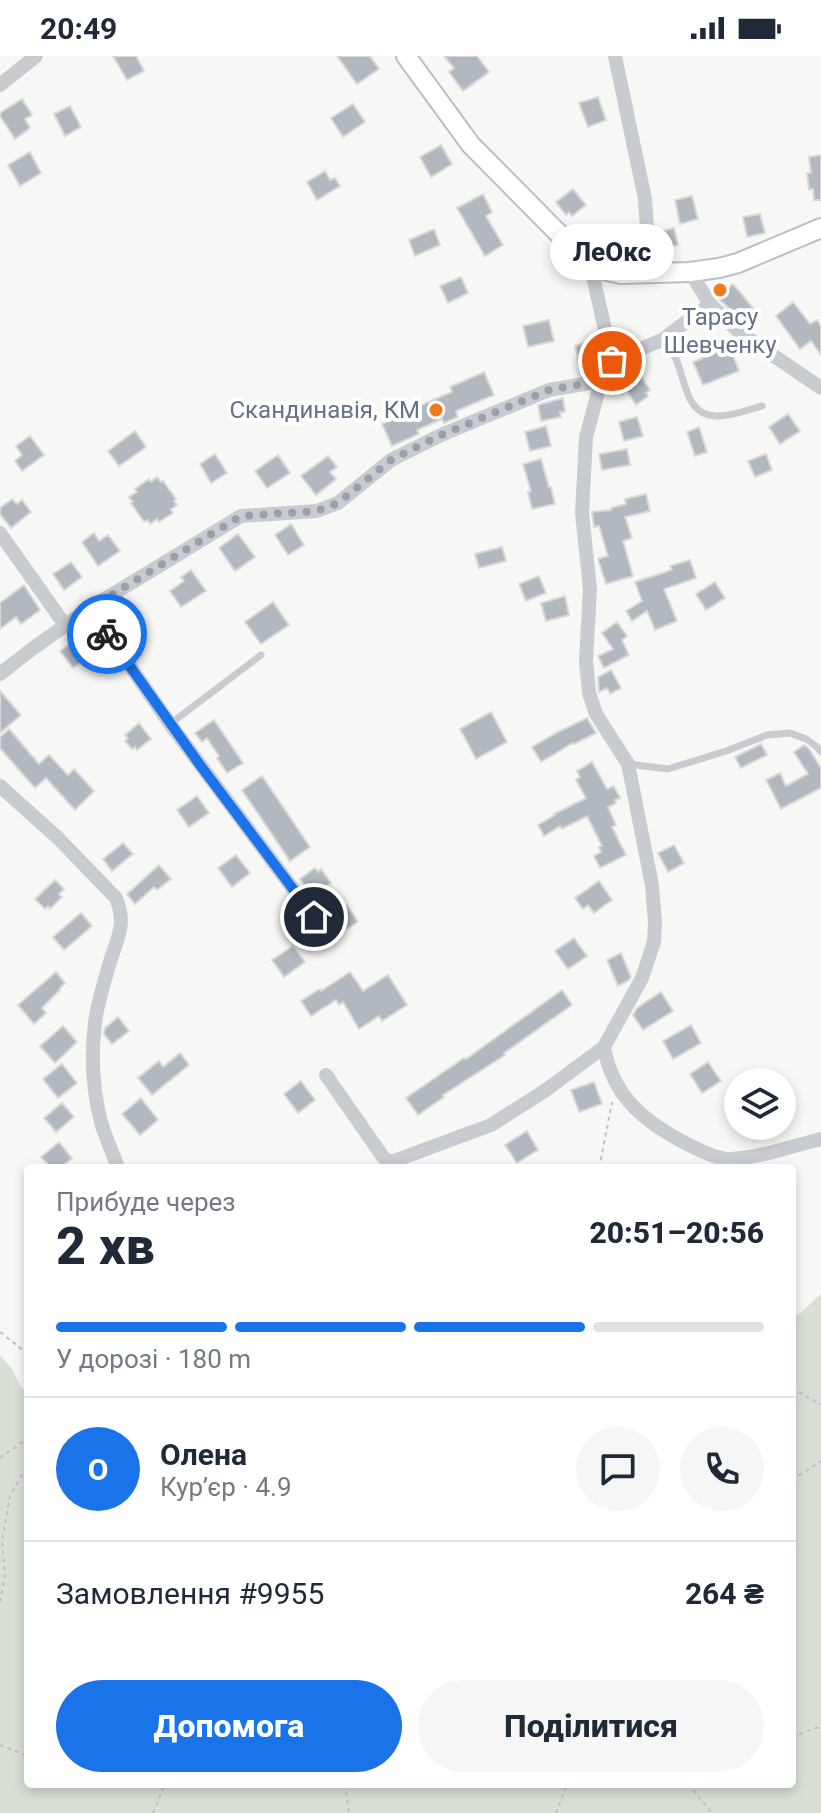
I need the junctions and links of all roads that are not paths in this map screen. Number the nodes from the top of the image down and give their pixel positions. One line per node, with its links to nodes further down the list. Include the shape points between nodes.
1 (36, 56): 4 (street)
2 (406, 56): 6 (main road, via 471,145)
3 (615, 56): 8 (street, via 645,199)
4 (0, 85)
5 (821, 228): 7 (main road, via 738,263)
6 (590, 263): 8 (main road, via 621,274); 11 (street)
7 (690, 272): 8 (main road); 9 (street)
8 (650, 273)
9 (710, 304): 10 (street); 13 (street, via 739,332)
10 (662, 340): 11 (street); 14 (lane, via 698,411 720,416)
11 (612, 361): 12 (street)
12 (601, 381): 16 (street, via 549,390 441,435 391,460 338,503 317,511 241,516); 22 (street, via 586,437 586,661 596,714)
13 (821, 388)
14 (762, 406)
15 (0, 533): 17 (street)
16 (90, 608): 17 (street); 20 (street)
17 (65, 625): 19 (street)
18 (261, 655): 20 (lane)
19 (0, 674)
20 (170, 724): 24 (street)
21 (821, 752): 22 (lane, via 790,733 767,735 668,769)
22 (628, 764): 25 (street, via 652,885 654,942 642,978)
23 (0, 786): 28 (street, via 58,838 116,898 121,910 119,941 95,1022 93,1067 101,1122)
24 (314, 917)
25 (604, 1047): 26 (street, via 491,1125 394,1161 383,1157); 27 (street, via 615,1081 633,1107 666,1134 705,1153 731,1159)
26 (326, 1075)
27 (821, 1139)
28 (117, 1164)

